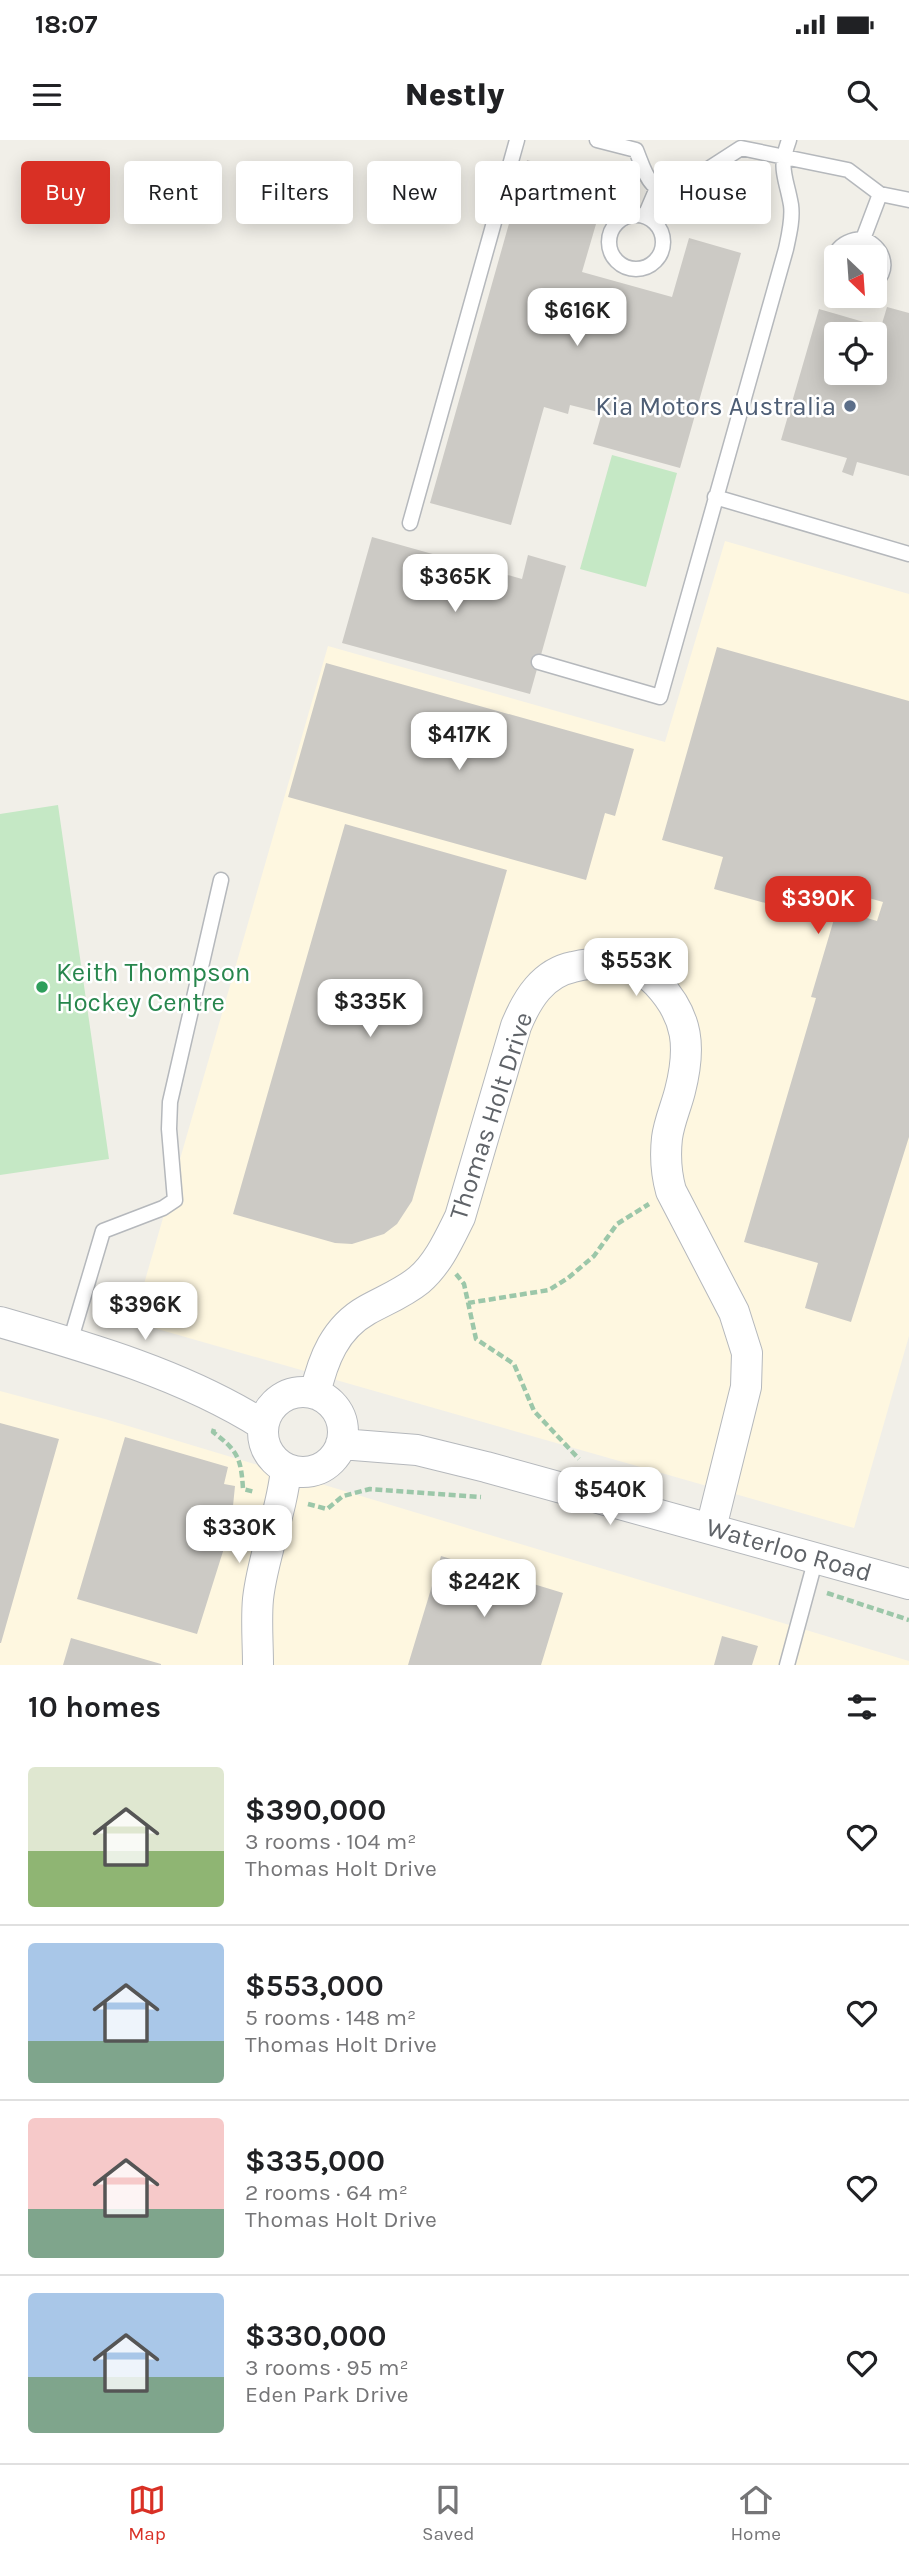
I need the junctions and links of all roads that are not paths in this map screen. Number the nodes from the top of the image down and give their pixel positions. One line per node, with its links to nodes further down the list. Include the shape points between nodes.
1 (517, 140): 16 (lane)
2 (597, 140): 7 (lane, via 636,150)
3 (789, 140): 5 (lane)
4 (742, 144): 5 (lane); 6 (lane)
5 (783, 156): 8 (lane, via 848,170); 15 (lane, via 791,226)
6 (718, 161)
7 (654, 185)
8 (880, 194): 10 (lane); 12 (lane)
9 (654, 195): 11 (lane)
10 (909, 200)
11 (645, 216)
12 (863, 239): 13 (lane); 14 (lane)
13 (842, 245)
14 (873, 245)
15 (715, 497): 17 (lane); 18 (lane, via 660,698)
16 (410, 523)
17 (909, 554)
18 (539, 662)
19 (221, 880): 21 (lane, via 170,1102 175,1200 103,1231)
20 (0, 1322): 21 (street)
21 (71, 1342): 23 (street, via 225,1401)
22 (315, 1394): 23 (street, via 301,1392 276,1402); 24 (street, via 326,1399 341,1419); 26 (street, Thomas Holt Drive, via 322,1364 350,1321 421,1279 440,1255 460,1217 516,1026 536,989 568,968 597,961 639,970 655,981 681,1014 686,1042 667,1137 671,1191 734,1312 747,1353 746,1387)
23 (263, 1425): 25 (street, via 267,1451)
24 (341, 1444): 25 (street, via 325,1466 313,1471); 26 (street, Waterloo Road, via 417,1450)
25 (286, 1469): 29 (street, via 258,1599)
26 (711, 1528): 27 (street, Waterloo Road)
27 (816, 1558): 28 (street, Waterloo Road); 30 (lane)
28 (909, 1584)
29 (258, 1665)
30 (787, 1665)

